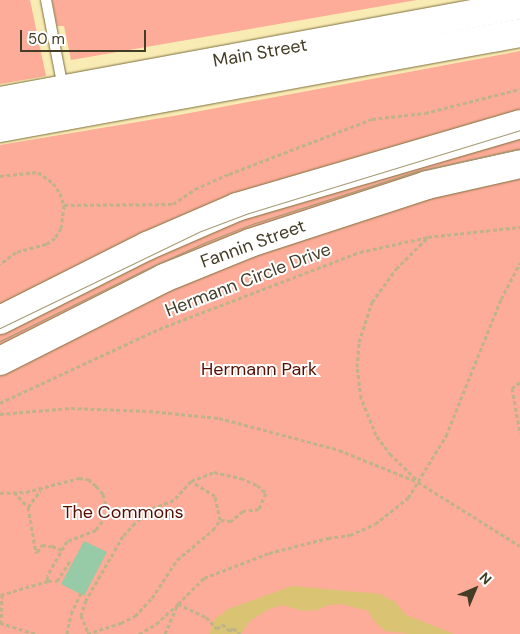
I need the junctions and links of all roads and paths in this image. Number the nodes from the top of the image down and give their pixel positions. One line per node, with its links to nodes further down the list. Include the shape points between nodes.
1 (46, 0): 6 (lane)
2 (520, 5): 6 (main road, Main Street)
3 (520, 33): 6 (main road, Main Street)
4 (520, 89): 11 (path, via 425,113 372,119 229,174 195,189 173,204)
5 (0, 101): 6 (main road, Main Street)
6 (66, 102): 8 (main road, Main Street)
7 (520, 124): 16 (main road, Fannin Street, via 237,207 146,246)
8 (0, 128)
9 (520, 164): 17 (main road, Fannin Street, via 428,185 250,243 164,278)
10 (0, 176): 11 (path, via 38,172 53,183)
11 (64, 205): 15 (path, via 61,228 54,238 46,244 16,252)
12 (520, 226): 13 (path, Hermann Circle Drive)
13 (428, 237): 19 (path, Hermann Circle Drive, via 360,252 159,329); 23 (path, via 396,269 372,302 359,342 357,367 361,398 376,435)
14 (520, 263): 23 (path, via 501,299 456,415)
15 (0, 264)
16 (0, 320)
17 (0, 360)
18 (520, 382): 21 (path, via 512,388)
19 (0, 403)
20 (0, 414): 23 (path, via 71,408 219,418 339,450)
21 (520, 433)
22 (190, 481): 28 (path, via 216,496); 28 (path, via 214,472 242,478 266,493 259,509 243,511 231,521); 37 (path, via 174,500 144,514 123,536 86,600 81,615)
23 (418, 482): 29 (path); 35 (path, via 408,498 375,524 350,535 269,554 204,578)
24 (42, 488): 25 (path); 27 (path); 30 (path, via 79,478 88,479 103,494 106,516 96,530 67,541)
25 (14, 492): 26 (path); 27 (path)
26 (0, 493)
27 (28, 507): 30 (path, via 36,553 42,545)
28 (220, 520): 37 (path, via 213,530 177,560 152,598 135,616)
29 (520, 546)
30 (62, 550): 32 (path, via 47,576)
31 (70, 561): 32 (path, via 57,581)
32 (48, 581): 34 (path)
33 (81, 593): 39 (path)
34 (1, 595): 36 (path)
35 (178, 604): 40 (path); 41 (path); 42 (path, via 206,617 217,629 222,624)
36 (1, 624): 38 (path)
37 (87, 633)
38 (37, 634)
39 (66, 634)
40 (139, 634)
41 (164, 634)
42 (240, 634)

